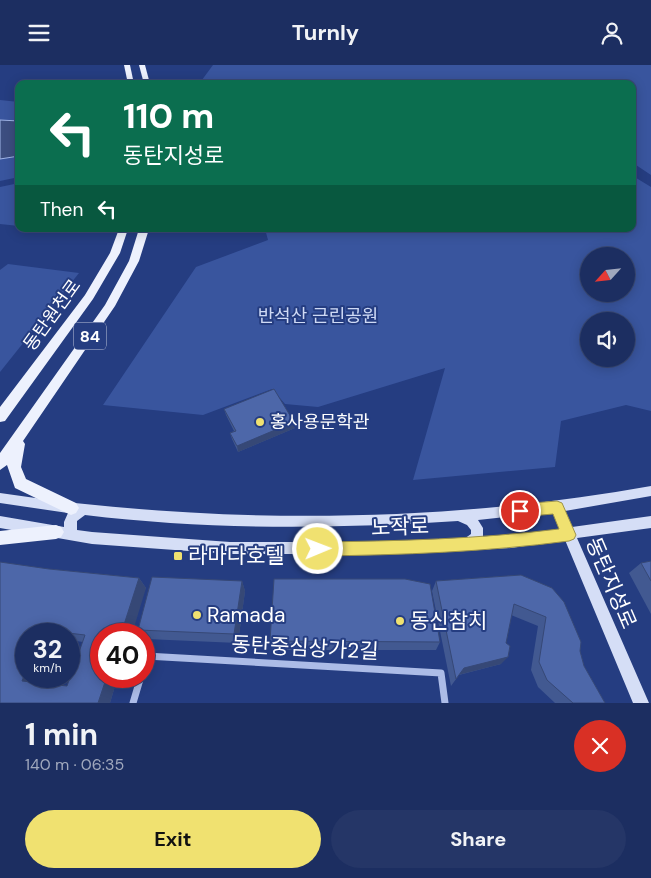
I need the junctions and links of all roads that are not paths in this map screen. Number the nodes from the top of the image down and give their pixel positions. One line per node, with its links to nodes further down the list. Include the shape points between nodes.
1 (127, 65): 3 (main road)
2 (142, 65): 4 (main road)
3 (130, 80)
4 (146, 80)
5 (123, 232): 7 (main road, 동탄원천로 / 84, via 89,297)
6 (143, 232): 8 (main road, 84, via 134,261 110,307)
7 (0, 417)
8 (21, 435): 9 (main road, 84); 13 (main road, via 14,456 20,483)
9 (0, 464)
10 (651, 491): 12 (street, 노작로)
11 (0, 498): 13 (street, 노작로)
12 (557, 507): 14 (street, 노작로); 19 (street, 동탄지성로)
13 (78, 509): 14 (street, 노작로, via 243,520); 18 (street, via 70,519)
14 (460, 516): 21 (street, via 477,528 477,537)
15 (0, 522): 17 (street, 노작로)
16 (651, 522): 19 (street, 노작로)
17 (56, 532): 18 (street, 노작로); 20 (main road)
18 (73, 535): 21 (street, 노작로, via 230,549 403,548)
19 (569, 535): 21 (street, 노작로); 26 (street, 동탄지성로)
20 (0, 538)
21 (468, 543)
22 (155, 657): 25 (street, 동탄중심상가2길, via 441,673)
23 (137, 688): 24 (street)
24 (133, 703)
25 (445, 703)
26 (641, 703)

